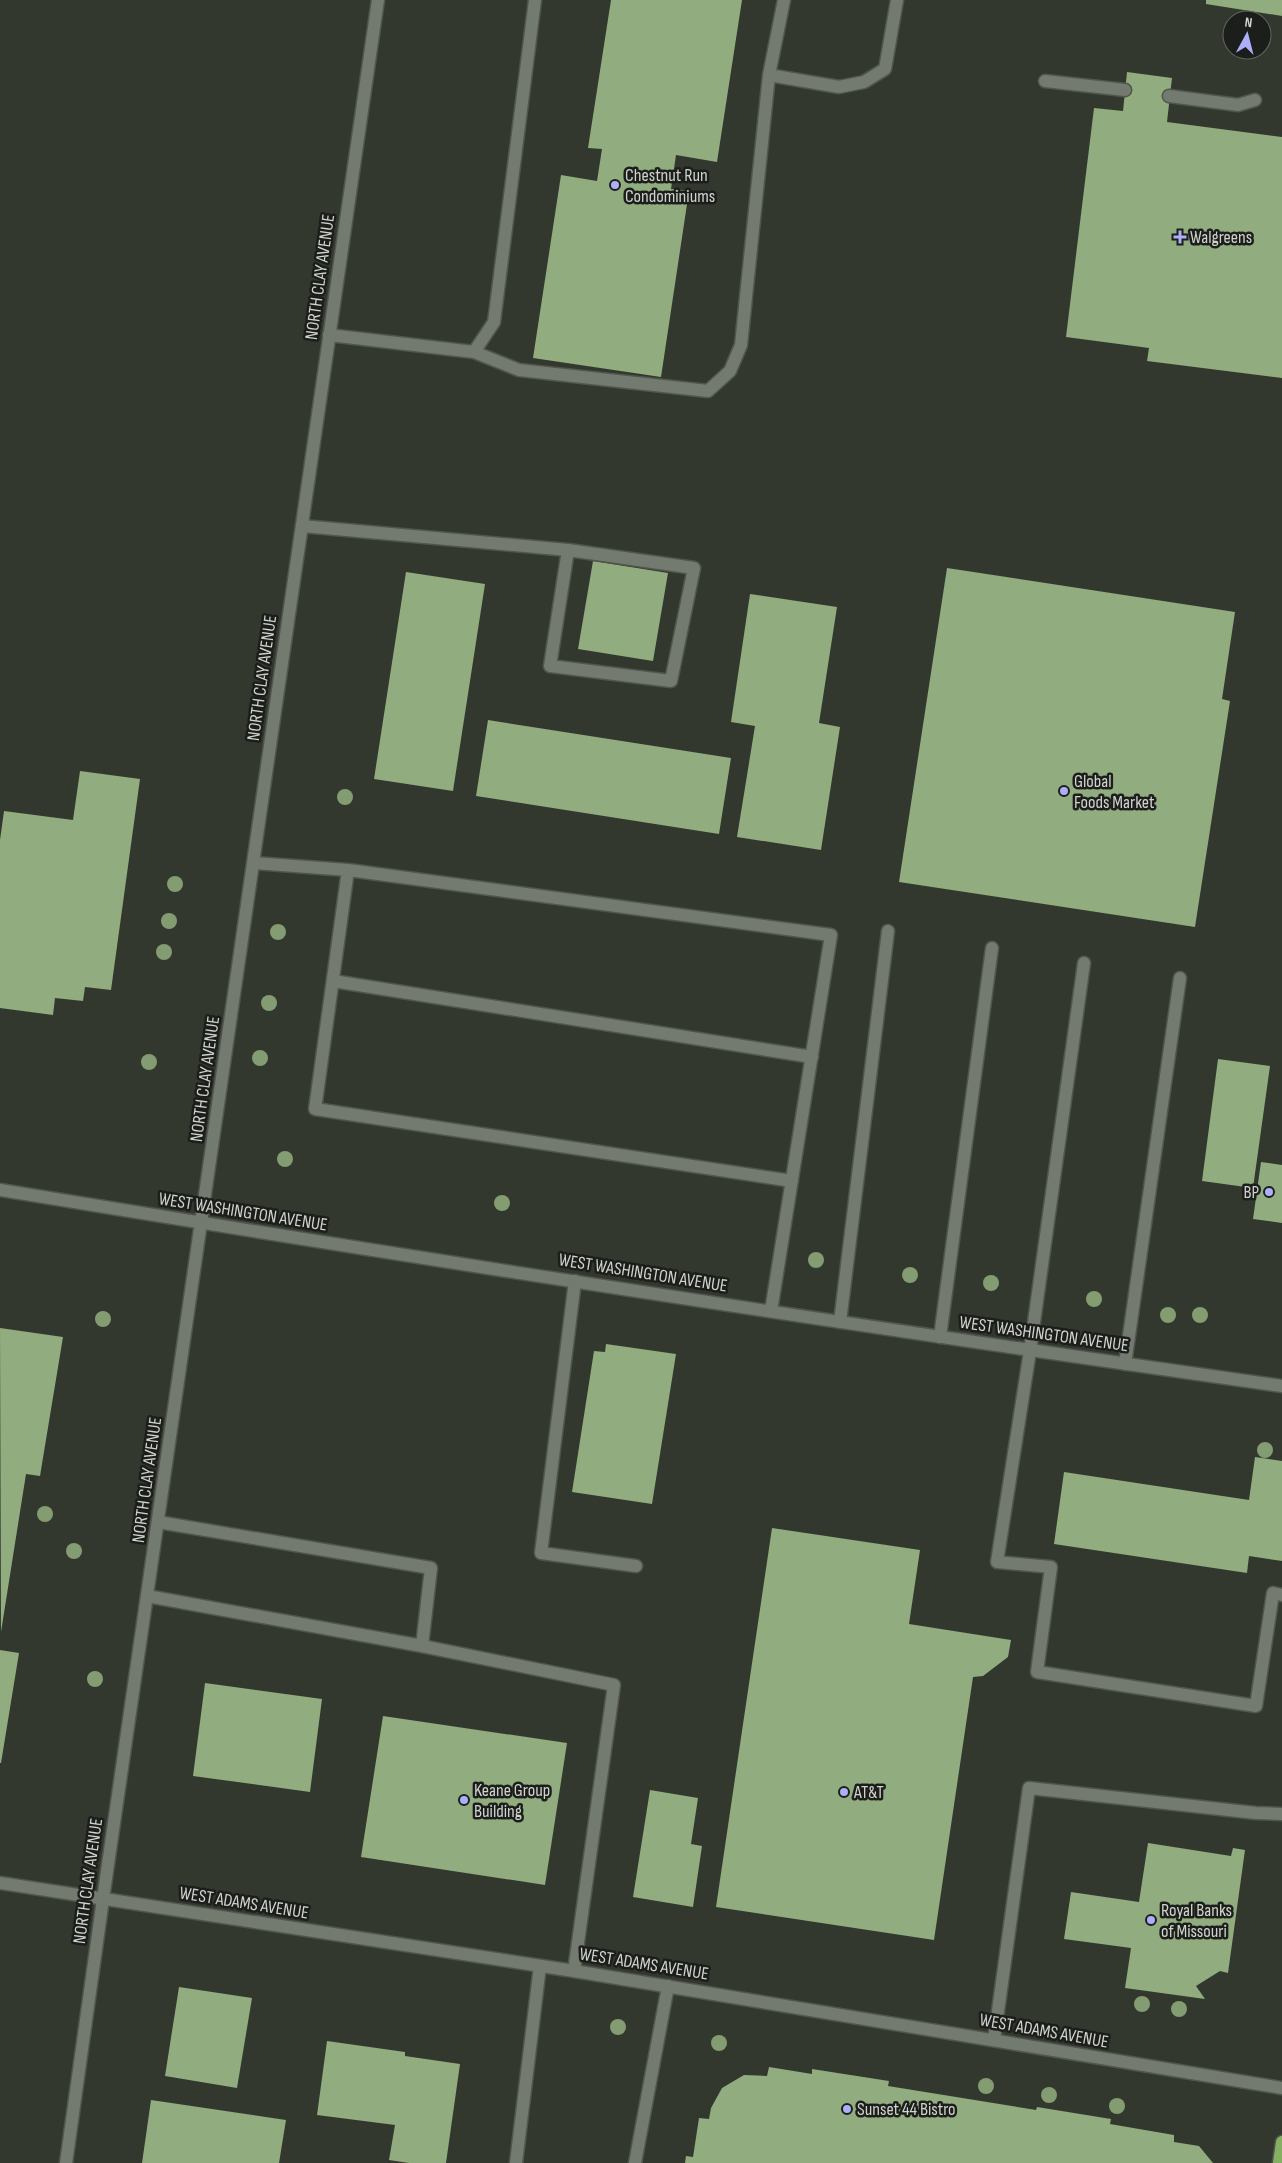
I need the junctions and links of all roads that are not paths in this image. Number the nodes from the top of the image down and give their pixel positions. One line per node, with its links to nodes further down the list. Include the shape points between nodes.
1 (378, 0): 10 (street, NORTH CLAY AVENUE)
2 (535, 0): 11 (street, via 494,322)
3 (784, 0): 5 (street)
4 (897, 0): 5 (street, via 885,69 864,82 839,87)
5 (769, 75): 11 (street, via 741,345 730,371 708,390 519,370)
6 (1045, 81): 7 (street)
7 (1125, 90)
8 (1169, 96): 9 (street, via 1238,105)
9 (1255, 100)
10 (330, 335): 11 (street); 12 (street, NORTH CLAY AVENUE)
11 (474, 352)
12 (302, 526): 13 (street); 14 (street, NORTH CLAY AVENUE)
13 (568, 550): 13 (street, via 550,666 671,681 694,568)
14 (254, 862): 15 (street); 24 (street, NORTH CLAY AVENUE)
15 (348, 870): 20 (street); 21 (street, via 831,935)
16 (888, 931): 27 (street)
17 (992, 948): 28 (street)
18 (1084, 962): 29 (street)
19 (1180, 978): 30 (street)
20 (333, 981): 21 (street); 22 (street, via 315,1109)
21 (812, 1057): 22 (street)
22 (792, 1181): 26 (street)
23 (0, 1190): 24 (street, WEST WASHINGTON AVENUE)
24 (202, 1224): 25 (street, WEST WASHINGTON AVENUE); 32 (street, NORTH CLAY AVENUE)
25 (575, 1281): 26 (street, WEST WASHINGTON AVENUE); 33 (street, via 541,1552)
26 (771, 1311): 27 (street, WEST WASHINGTON AVENUE)
27 (840, 1322): 28 (street, WEST WASHINGTON AVENUE)
28 (940, 1337): 29 (street, WEST WASHINGTON AVENUE)
29 (1030, 1351): 30 (street, WEST WASHINGTON AVENUE); 34 (street, via 997,1562 1051,1567 1038,1672 1256,1706 1273,1593)
30 (1125, 1364): 31 (street, WEST WASHINGTON AVENUE)
31 (1282, 1386)
32 (158, 1522): 35 (street, NORTH CLAY AVENUE); 36 (street, via 431,1568)
33 (636, 1566)
34 (1282, 1595)
35 (147, 1596): 36 (street); 39 (street, NORTH CLAY AVENUE)
36 (422, 1646): 41 (street, via 614,1685)
37 (1282, 1814): 43 (street, via 1030,1788)
38 (0, 1884): 39 (street, WEST ADAMS AVENUE)
39 (103, 1899): 40 (street, WEST ADAMS AVENUE); 46 (street, NORTH CLAY AVENUE)
40 (540, 1966): 41 (street, WEST ADAMS AVENUE); 47 (street)
41 (574, 1970): 42 (street, WEST ADAMS AVENUE)
42 (668, 1986): 43 (street, WEST ADAMS AVENUE); 48 (street)
43 (994, 2040): 44 (street, WEST ADAMS AVENUE)
44 (1282, 2088)
45 (1282, 2142): 49 (main road)
46 (66, 2163)
47 (516, 2163)
48 (635, 2163)
49 (1279, 2163)

